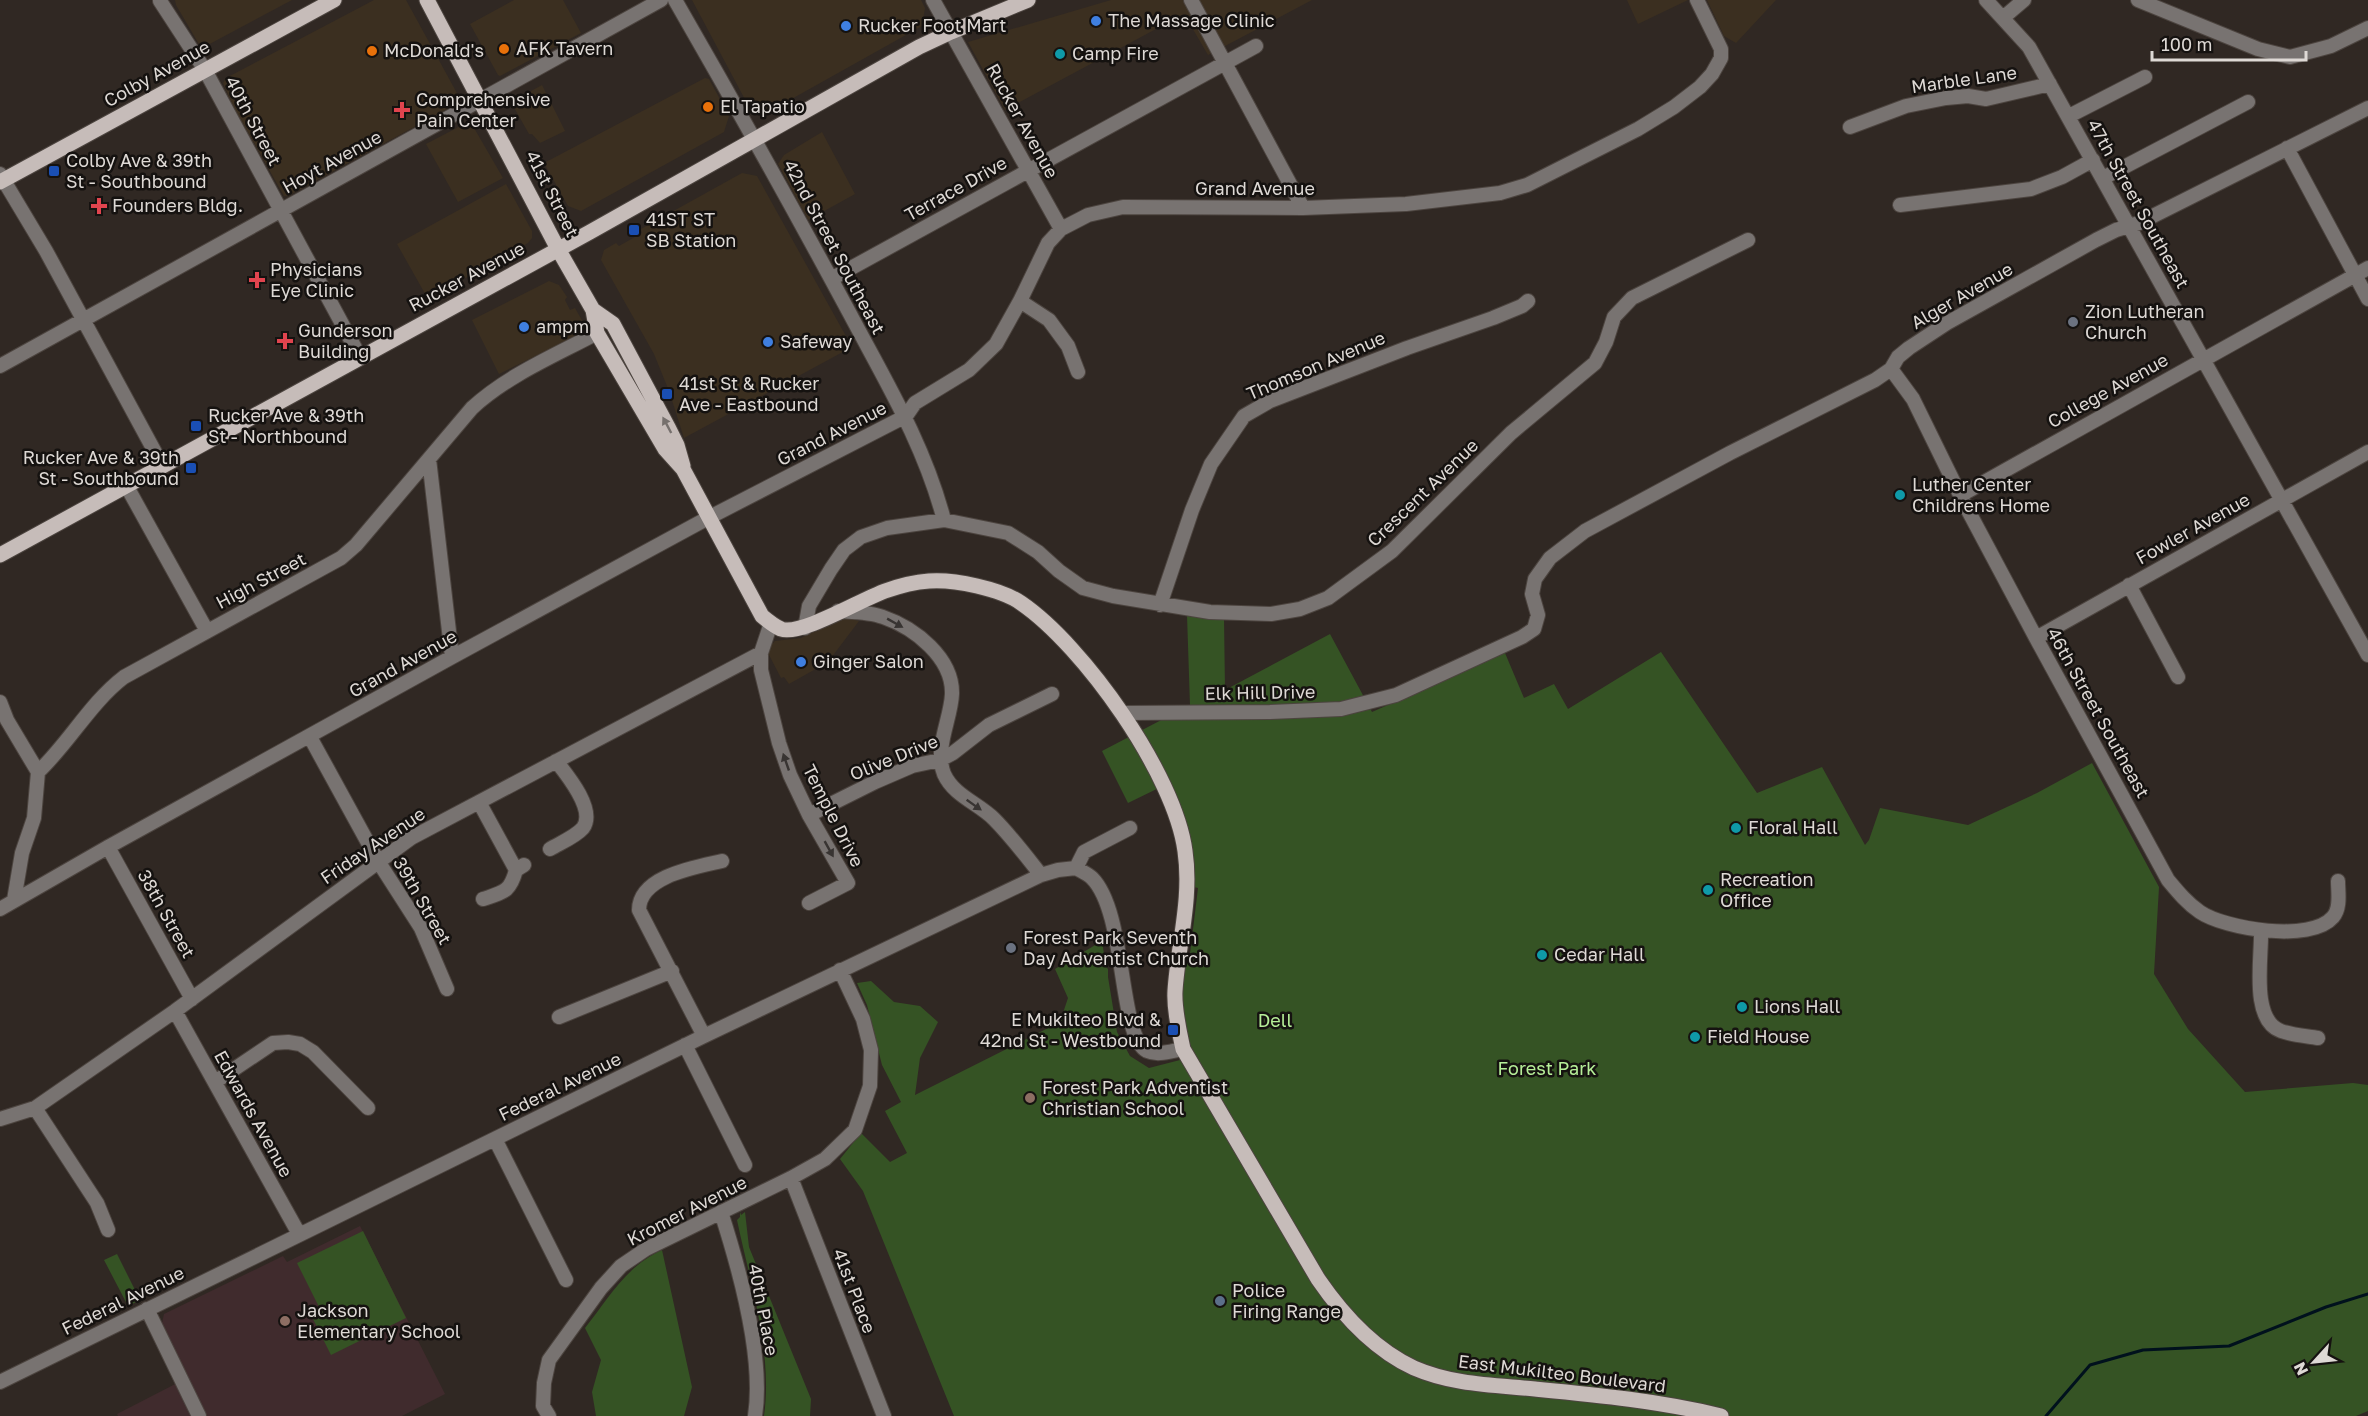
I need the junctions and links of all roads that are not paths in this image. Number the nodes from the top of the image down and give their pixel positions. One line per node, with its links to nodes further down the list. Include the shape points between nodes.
1 (334, 0): 18 (main road, Colby Avenue)
2 (427, 0): 21 (main road, 41st Street)
3 (661, 0): 21 (street, Hoyt Avenue)
4 (675, 0): 26 (street, 42nd Street Southeast)
5 (933, 0): 15 (street, Rucker Avenue)
6 (1028, 0): 15 (main road, Rucker Avenue)
7 (1191, 0): 17 (street)
8 (1697, 0): 33 (street, Grand Avenue, via 1721,49 1721,58 1712,74 1685,99 1638,129 1507,192 1418,203)
9 (1986, 0): 13 (street, 47th Street Southeast)
10 (2024, 0): 13 (street)
11 (2138, 0): 14 (street, via 2258,49 2290,57 2331,46)
12 (160, 1): 18 (street, 40th Street)
13 (2004, 17): 20 (street, 47th Street Southeast, via 2029,47)
14 (2368, 28)
15 (951, 32): 26 (main road, Rucker Avenue); 29 (street, Rucker Avenue)
16 (1256, 46): 17 (street, Terrace Drive)
17 (1226, 63): 29 (street, Terrace Drive); 33 (street)
18 (205, 70): 30 (main road, Colby Avenue); 34 (street, 40th Street)
19 (2145, 77): 24 (street)
20 (2050, 84): 24 (street, 47th Street Southeast); 25 (street, Marble Lane, via 1986,99 1968,96 1906,106)
21 (480, 99): 34 (street, Hoyt Avenue); 38 (main road, 41st Street)
22 (2248, 102): 31 (street)
23 (2368, 108): 27 (street, Alger Avenue)
24 (2069, 116): 28 (street, 47th Street Southeast)
25 (1850, 127)
26 (755, 139): 38 (main road, Rucker Avenue); 41 (street, 42nd Street Southeast)
27 (2287, 148): 35 (street, Alger Avenue); 40 (street)
28 (2093, 160): 31 (street, 47th Street Southeast); 32 (street, via 2031,189)
29 (1028, 170): 36 (street, Rucker Avenue); 41 (street, Terrace Drive)
30 (1, 178): 46 (street)
31 (2103, 178): 35 (street, 47th Street Southeast)
32 (1900, 205)
33 (1303, 208): 36 (street, Grand Avenue, via 1123,207 1088,215)
34 (280, 210): 46 (street, Hoyt Avenue); 48 (street, 40th Street)
35 (2130, 225): 49 (street, 47th Street Southeast); 51 (street, Alger Avenue, via 1947,323 1898,357)
36 (1061, 229): 43 (street, Grand Avenue, via 1048,243)
37 (1748, 240): 65 (street, Crescent Avenue, via 1632,298 1614,317 1595,363 1511,433 1392,551 1328,598 1300,609 1271,614)
38 (558, 249): 45 (main road, 41st Street); 48 (main road, Rucker Avenue)
39 (2368, 268): 40 (street, College Avenue)
40 (2354, 275): 42 (street); 49 (street, College Avenue)
41 (831, 279): 54 (street, 42nd Street Southeast)
42 (2368, 299)
43 (1020, 301): 52 (street, via 1049,320 1068,346); 54 (street, Grand Avenue, via 996,344 969,370 915,403)
44 (1528, 301): 65 (street, Thomson Avenue, via 1493,318 1270,401 1244,416 1211,464)
45 (593, 310): 47 (main road, 41st Street); 53 (main road, 41st Street, via 613,324)
46 (83, 320): 50 (street, Hoyt Avenue); 57 (street)
47 (597, 333): 53 (main road, 41st Street); 56 (street, High Street, via 488,393)
48 (360, 357): 57 (main road, Rucker Avenue)
49 (2204, 358): 59 (street, College Avenue); 60 (street, 47th Street Southeast)
50 (0, 366)
51 (1891, 369): 59 (street, 46th Street Southeast, via 1913,399); 76 (street, Alger Avenue, via 1585,531 1550,558 1535,579 1532,594 1538,615 1534,629)
52 (1078, 372)
53 (638, 387): 61 (main road, 41st Street, via 665,449 683,469)
54 (906, 416): 61 (street, Grand Avenue); 62 (street, 42nd Street Southeast, via 936,489)
55 (2368, 452): 60 (street, Fowler Avenue)
56 (429, 459): 69 (street, High Street, via 357,545); 73 (street)
57 (162, 465): 58 (main road, Rucker Avenue)
58 (126, 485): 63 (main road, Rucker Avenue); 69 (street)
59 (1960, 495): 70 (street, 46th Street Southeast)
60 (2282, 501): 64 (street, Fowler Avenue); 72 (street, 47th Street Southeast)
61 (708, 518): 67 (main road, 41st Street, via 762,616); 73 (street, Grand Avenue)
62 (944, 520): 65 (street, Crescent Avenue, via 1008,533 1083,588); 68 (street, Crescent Avenue, via 887,528 861,537 844,550 809,606)
63 (0, 555)
64 (2129, 585): 70 (street, Fowler Avenue); 74 (street)
65 (1160, 605)
66 (838, 611): 68 (main road, East Mukilteo Boulevard); 78 (main road, East Mukilteo Boulevard, via 887,590 931,580 992,591 1020,602 1055,631); 80 (street, one-way to 80, via 881,616 895,622 940,657 951,674 952,694)
67 (771, 623): 68 (main road, via 782,629); 71 (street)
68 (804, 628)
69 (207, 631): 82 (street, High Street, via 111,687)
70 (2036, 638): 97 (street, 46th Street Southeast, via 2181,897 2202,913)
71 (761, 653): 81 (street, Friday Avenue); 84 (street, Temple Drive, one-way to 71, via 779,743 761,670)
72 (2368, 655)
73 (452, 657): 79 (street, Grand Avenue)
74 (2178, 677)
75 (1052, 694): 80 (street, Olive Drive, via 989,725)
76 (1396, 695): 78 (street, Elk Hill Drive, via 1341,709)
77 (0, 702): 82 (street)
78 (1122, 713): 107 (main road, East Mukilteo Boulevard, via 1156,771 1185,850 1188,894 1175,992)
79 (310, 737): 86 (street, Grand Avenue); 88 (street, 39th Street)
80 (940, 760): 84 (street, Olive Drive, via 912,766); 91 (street, one-way to 91, via 954,789 993,819)
81 (556, 761): 83 (street, Friday Avenue); 87 (street, via 570,778 588,817 578,833)
82 (38, 772): 94 (street, via 34,818)
83 (480, 802): 88 (street, Friday Avenue, via 433,825); 93 (street, via 520,867 512,885)
84 (809, 815): 95 (street, Temple Drive, one-way to 95, via 848,884)
85 (1130, 828): 90 (street, via 1084,852)
86 (108, 847): 94 (street, Grand Avenue); 101 (street, 38th Street)
87 (550, 849)
88 (378, 861): 100 (street, 39th Street, via 421,928); 101 (street, Friday Avenue)
89 (722, 861): 99 (street, via 683,870 659,881 645,890 639,900 639,910)
90 (1076, 868): 91 (street, Federal Avenue); 107 (street, via 1092,877 1111,915 1138,1043 1158,1054)
91 (1041, 875): 98 (street, Federal Avenue)
92 (2338, 882): 97 (street, 46th Street Southeast, via 2337,910 2327,922 2305,929)
93 (483, 899)
94 (7, 901): 96 (street, Grand Avenue)
95 (809, 903)
96 (0, 909)
97 (2261, 931): 105 (street, via 2259,998 2263,1011 2279,1030)
98 (840, 970): 104 (street, Federal Avenue); 114 (street, Kromer Avenue, via 863,1019 871,1050 870,1086 855,1130 825,1159)
99 (672, 971): 103 (street); 104 (street)
100 (447, 989)
101 (192, 999): 102 (street, Friday Avenue)
102 (176, 1011): 108 (street, Edwards Avenue); 109 (street, Friday Avenue)
103 (559, 1017)
104 (704, 1036): 106 (street, Federal Avenue)
105 (2318, 1038)
106 (685, 1045): 112 (street, Federal Avenue); 113 (street)
107 (1183, 1049): 125 (main road, East Mukilteo Boulevard, via 1318,1279 1338,1307 1381,1348 1413,1368 1446,1379 1619,1397)
108 (215, 1082): 110 (street, via 273,1043 300,1044 313,1052); 117 (street, Edwards Avenue)
109 (35, 1108): 111 (street, Friday Avenue); 116 (street, via 97,1203)
110 (368, 1108)
111 (0, 1119)
112 (495, 1139): 117 (street, Federal Avenue); 118 (street)
113 (745, 1165)
114 (791, 1178): 115 (street, Kromer Avenue); 124 (street, 41st Place)
115 (721, 1212): 122 (street, Kromer Avenue, via 646,1249 621,1266 601,1288 549,1360 543,1406); 123 (street, 40th Place, via 746,1308 758,1376)
116 (108, 1230)
117 (299, 1234): 119 (street, Federal Avenue)
118 (566, 1280)
119 (147, 1309): 120 (street, Federal Avenue); 121 (street)
120 (0, 1382)
121 (199, 1416)
122 (549, 1416)
123 (755, 1416)
124 (884, 1416)
125 (1720, 1416)

